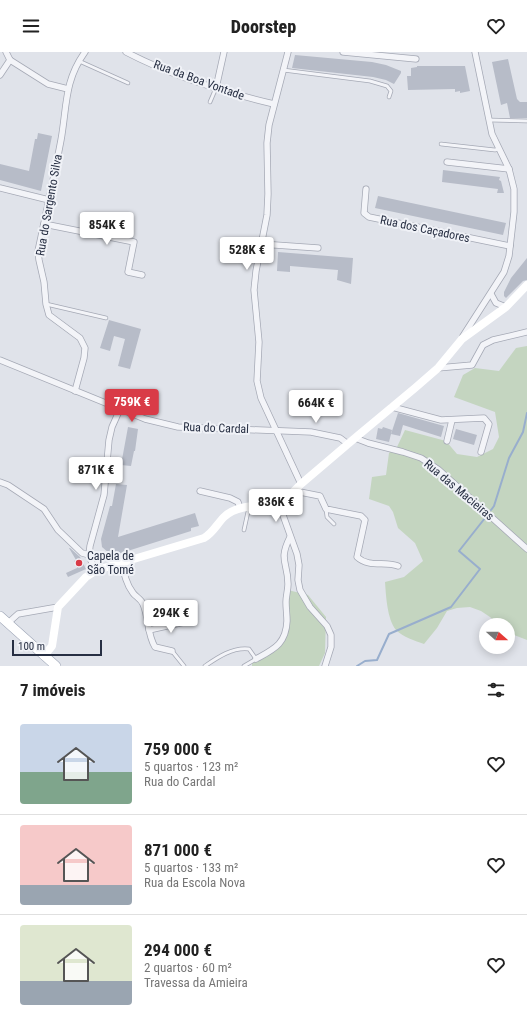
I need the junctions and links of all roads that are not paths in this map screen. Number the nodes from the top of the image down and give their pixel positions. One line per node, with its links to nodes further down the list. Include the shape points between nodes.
1 (6, 52): 9 (street)
2 (85, 52): 10 (street, Rua do Sargento Silva)
3 (126, 52): 14 (street, Rua da Boa Vontade, via 162,69)
4 (224, 52): 14 (street)
5 (287, 52): 11 (street)
6 (343, 52): 8 (street)
7 (474, 52): 19 (street)
8 (416, 59)
9 (10, 60): 12 (street); 15 (street, via 48,84)
10 (79, 61): 13 (lane); 15 (street, Rua do Sargento Silva, via 72,73)
11 (283, 70): 16 (lane, via 381,84 391,91); 18 (street)
12 (0, 75)
13 (128, 83)
14 (216, 88): 17 (lane); 18 (street, Rua da Boa Vontade)
15 (68, 89): 27 (street, Rua do Sargento Silva)
16 (389, 97)
17 (210, 102)
18 (274, 104): 29 (street, via 268,137 267,215)
19 (488, 120): 20 (lane); 22 (street)
20 (527, 121)
21 (441, 144): 22 (lane)
22 (499, 149): 24 (street)
23 (447, 162): 24 (street)
24 (509, 169): 30 (street, via 514,189)
25 (0, 188): 27 (street)
26 (366, 189): 30 (street, Rua dos Caçadores, via 364,213 369,217)
27 (49, 200): 28 (street, Rua do Sargento Silva)
28 (44, 224): 32 (street, via 134,242 128,272); 35 (street, Rua do Sargento Silva, via 38,255)
29 (261, 244): 31 (street); 46 (street, via 254,290 259,342 257,381)
30 (510, 246): 34 (street, via 504,272)
31 (318, 248)
32 (142, 275)
33 (527, 285): 36 (street)
34 (491, 294): 36 (street, via 496,303); 39 (street)
35 (46, 304): 37 (lane); 42 (street, Rua do Sargento Silva, via 49,315 80,338 85,348)
36 (506, 307): 39 (street)
37 (106, 318)
38 (527, 332): 41 (street, via 483,344 472,365)
39 (462, 339): 41 (street)
40 (0, 360): 42 (street, Rua do Cardal)
41 (438, 368): 43 (street)
42 (75, 391): 44 (street, Rua do Cardal)
43 (392, 407): 45 (street, via 440,420); 47 (street)
44 (120, 409): 46 (street, Rua do Cardal, via 145,419 178,427); 63 (street, via 108,440 104,495)
45 (452, 420): 48 (street); 50 (street, via 484,418 489,424)
46 (276, 431): 49 (street, Rua do Cardal, via 311,432 340,438); 52 (street)
47 (354, 438): 49 (street); 62 (street, Rua das Macieiras, via 421,458 439,470)
48 (447, 441)
49 (348, 444): 52 (street)
50 (481, 452)
51 (0, 482): 63 (street, via 44,509 58,530 82,553)
52 (301, 484): 54 (street)
53 (200, 491): 57 (street, via 230,498 238,502)
54 (295, 491): 55 (street); 58 (street, via 320,496)
55 (279, 504): 56 (street); 61 (street)
56 (249, 507): 57 (street); 60 (lane)
57 (240, 508): 64 (street, via 228,513 204,538)
58 (326, 508): 59 (lane, via 327,517); 65 (street, via 361,516 365,520 357,557 360,560 378,565)
59 (334, 524)
60 (244, 530)
61 (290, 536): 73 (street, via 284,547 283,557 288,584 285,633 275,648); 78 (street, via 297,554 300,590 331,635 331,647)
62 (527, 549)
63 (89, 556): 66 (street)
64 (122, 563): 66 (street); 70 (street, via 127,584 143,604)
65 (398, 566)
66 (97, 570): 67 (street, via 86,577)
67 (58, 607): 68 (street, via 18,614); 72 (street, via 52,646)
68 (3, 620): 72 (main road)
69 (189, 621): 70 (street)
70 (149, 630): 71 (street, via 155,647)
71 (172, 651): 75 (lane)
72 (44, 656): 74 (main road)
73 (256, 659): 76 (lane, via 249,649 241,648); 77 (lane)
74 (56, 666)
75 (184, 666)
76 (205, 666)
77 (244, 666)
78 (325, 666)

